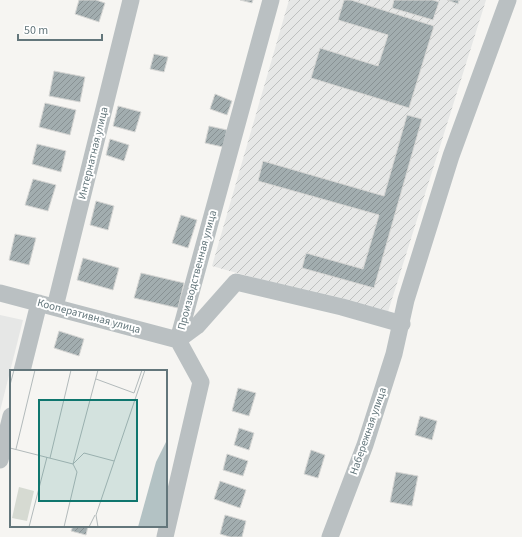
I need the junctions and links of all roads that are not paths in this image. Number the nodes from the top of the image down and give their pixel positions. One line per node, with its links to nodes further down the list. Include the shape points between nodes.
1 (131, 0): 5 (street, Интернатная улица)
2 (271, 0): 7 (street, Производственная улица)
3 (508, 0): 6 (street, Набережная улица, via 451,156 406,300)
4 (0, 293): 5 (street, Кооперативная улица)
5 (47, 305): 7 (street, Кооперативная улица); 8 (street, Интернатная улица)
6 (402, 324): 7 (street, via 236,282 197,326); 14 (street, Набережная улица, via 365,445)
7 (178, 340): 11 (street, Производственная улица, via 201,382)
8 (22, 370)
9 (10, 420): 10 (street)
10 (0, 460)
11 (167, 524)
12 (166, 527): 13 (street, Производственная улица)
13 (164, 537)
14 (330, 537)

